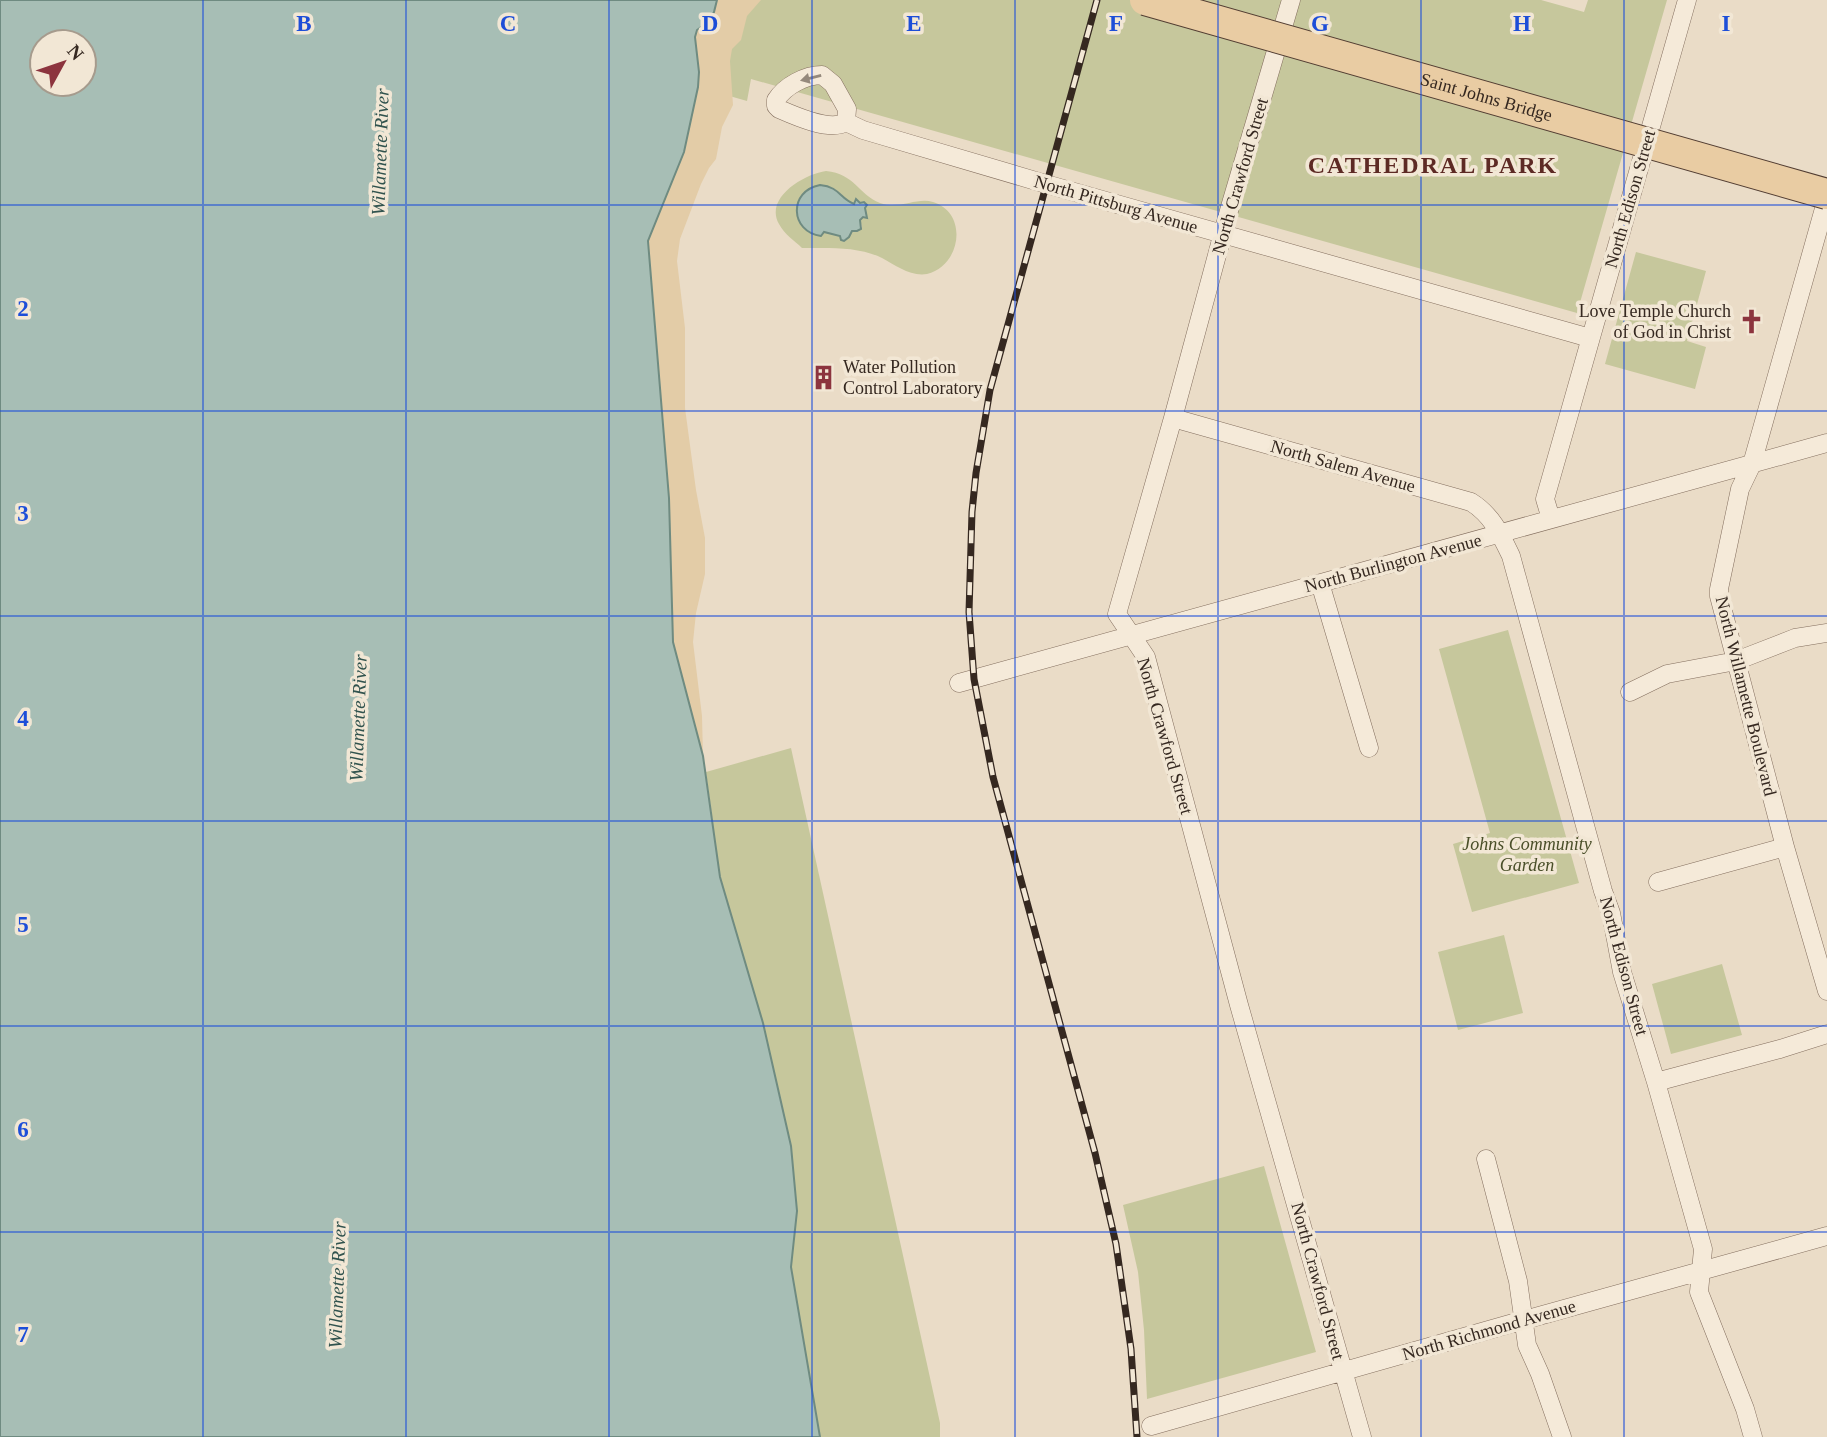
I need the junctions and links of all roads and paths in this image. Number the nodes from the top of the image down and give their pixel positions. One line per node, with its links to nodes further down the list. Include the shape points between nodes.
1 (1145, 0): 5 (main road, Saint Johns Bridge, bridge)
2 (1291, 0): 6 (street, North Crawford Street)
3 (1688, 0): 7 (street, North Edison Street)
4 (846, 122): 6 (street, North Pittsburg Avenue)
5 (1827, 196): 10 (street, North Willamette Boulevard)
6 (1224, 234): 7 (street, North Pittsburg Avenue); 8 (street, North Crawford Street)
7 (1590, 338): 11 (street, North Edison Street, via 1545,499)
8 (1173, 418): 12 (street, North Salem Avenue, via 1471,502); 15 (street, North Crawford Street, via 1117,614)
9 (1827, 443): 10 (street, North Burlington Avenue)
10 (1752, 464): 11 (street, North Burlington Avenue); 16 (street, North Willamette Boulevard, via 1740,489 1719,585)
11 (1551, 519): 12 (street, North Burlington Avenue)
12 (1501, 533): 13 (street, North Burlington Avenue); 24 (street, North Edison Street)
13 (1320, 583): 15 (street, North Burlington Avenue); 19 (street)
14 (1827, 633): 16 (street, via 1795,638)
15 (1131, 635): 17 (street, North Burlington Avenue); 29 (street, North Crawford Street, via 1146,657)
16 (1736, 661): 18 (street, via 1667,674); 20 (street, North Willamette Boulevard)
17 (959, 683)
18 (1630, 692)
19 (1369, 748)
20 (1785, 847): 21 (street); 22 (street, North Willamette Boulevard)
21 (1658, 882)
22 (1827, 991)
23 (1827, 1034): 24 (street)
24 (1656, 1082): 27 (street, North Edison Street, via 1703,1249)
25 (1486, 1160): 28 (street)
26 (1827, 1236): 27 (street, North Richmond Avenue)
27 (1701, 1271): 28 (street, North Richmond Avenue); 33 (street, North Edison Street, via 1699,1292)
28 (1524, 1320): 29 (street, North Richmond Avenue); 32 (street, via 1527,1345)
29 (1343, 1371): 30 (street, North Richmond Avenue); 31 (street, North Crawford Street)
30 (1151, 1426)
31 (1362, 1437)
32 (1562, 1437)
33 (1753, 1437)

